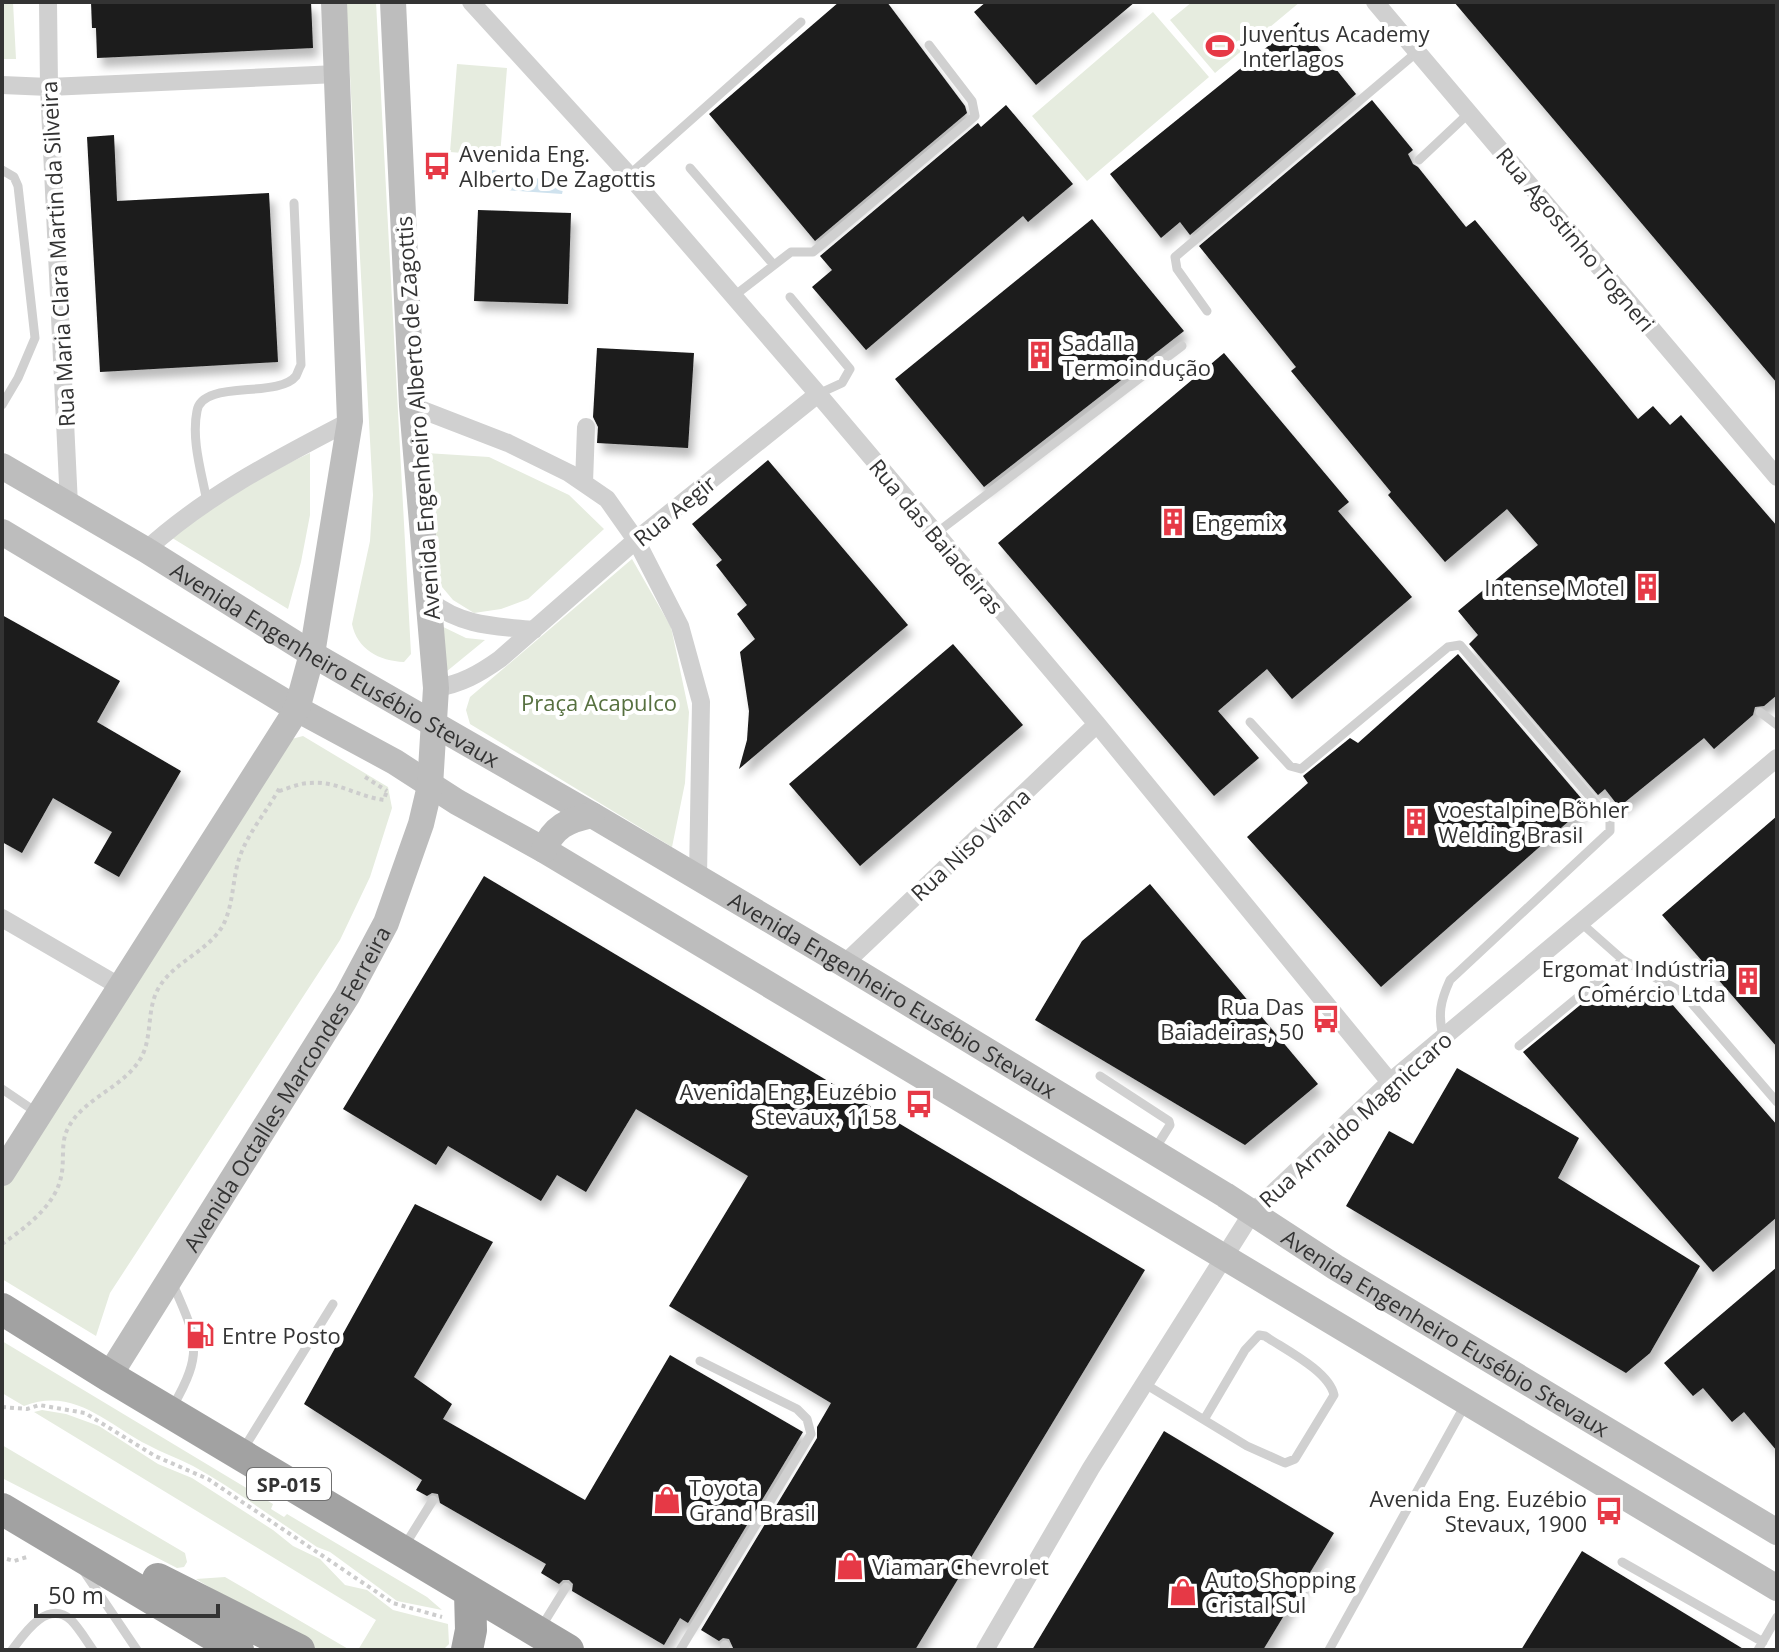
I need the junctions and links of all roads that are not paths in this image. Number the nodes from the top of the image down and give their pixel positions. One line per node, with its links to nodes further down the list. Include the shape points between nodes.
1 (48, 2): 11 (street, Rua Maria Clara Martin da Silveira)
2 (334, 2): 9 (main road)
3 (393, 2): 25 (main road, Avenida Engenheiro Alberto de Zagottis)
4 (471, 2): 16 (street, Rua das Baiadeiras)
5 (1375, 2): 8 (street, Rua Agostinho Togneri)
6 (801, 22): 16 (lane)
7 (929, 45): 18 (lane, via 972,101 975,116 813,252 791,252)
8 (1417, 52): 12 (street, Rua Agostinho Togneri); 21 (lane, via 1175,257 1177,269)
9 (337, 74): 11 (street); 26 (main road)
10 (2, 85): 11 (street)
11 (49, 87): 32 (street, Rua Maria Clara Martin da Silveira)
12 (1469, 113): 13 (lane); 29 (street, Rua Agostinho Togneri)
13 (1419, 160)
14 (690, 168): 18 (lane)
15 (2, 170): 24 (lane, via 18,186 35,338)
16 (629, 175): 19 (street, Rua das Baiadeiras)
17 (294, 203): 31 (lane, via 301,365 295,377 282,384 202,399 196,409 197,447)
18 (773, 264): 19 (lane)
19 (734, 296): 23 (street, Rua das Baiadeiras)
20 (790, 297): 23 (lane, via 850,369 842,383)
21 (1207, 311)
22 (1182, 346): 34 (lane)
23 (818, 394): 34 (street, Rua das Baiadeiras); 35 (street, Rua Aegir)
24 (2, 405)
25 (412, 406): 30 (street, via 508,443); 37 (main road, Avenida Engenheiro Alberto de Zagottis)
26 (350, 421): 31 (street); 39 (main road)
27 (586, 427): 30 (street)
28 (2, 466): 32 (main road, Avenida Engenheiro Eusébio Stevaux)
29 (1777, 477)
30 (584, 483): 35 (street, via 607,499)
31 (207, 502): 36 (street)
32 (69, 505): 36 (main road, Avenida Engenheiro Eusébio Stevaux)
33 (2, 532): 41 (main road)
34 (935, 534): 45 (street, Rua das Baiadeiras)
35 (636, 540): 38 (street, Rua Aegir); 51 (street, via 680,626 701,702)
36 (146, 550): 39 (main road, Avenida Engenheiro Eusébio Stevaux)
37 (430, 601): 38 (street, via 445,613 478,625); 40 (main road, Avenida Engenheiro Alberto de Zagottis)
38 (534, 630): 40 (street, Rua Aegir, via 478,675)
39 (312, 654): 41 (main road); 44 (main road, Avenida Engenheiro Eusébio Stevaux)
40 (436, 688): 44 (main road, Avenida Engenheiro Alberto de Zagottis)
41 (297, 709): 48 (main road); 56 (main road)
42 (1760, 712): 46 (lane)
43 (1250, 722): 57 (lane, via 1290,766 1301,769 1448,647 1460,645 1610,820 1610,831 1450,980 1440,1002)
44 (433, 724): 48 (main road, Avenida Engenheiro Alberto de Zagottis); 49 (main road, Avenida Engenheiro Eusébio Stevaux)
45 (1097, 724): 55 (street, Rua Niso Viana); 60 (street, Rua das Baiadeiras)
46 (1777, 725)
47 (1777, 758): 53 (street, Rua Arnaldo Magniccaro)
48 (430, 786): 50 (main road); 68 (main road, Avenida Octalles Marcondes Ferreira, via 386,923 367,960)
49 (592, 815): 50 (main road, via 563,823); 51 (main road, Avenida Engenheiro Eusébio Stevaux)
50 (544, 850): 67 (main road)
51 (698, 877): 55 (main road, Avenida Engenheiro Eusébio Stevaux)
52 (2, 918): 56 (street)
53 (1580, 922): 54 (lane); 57 (street, Rua Arnaldo Magniccaro)
54 (1623, 960): 58 (lane); 62 (lane, via 1682,992)
55 (844, 964): 64 (main road, Avenida Engenheiro Eusébio Stevaux)
56 (119, 986): 63 (main road)
57 (1443, 1037): 60 (street, Rua Arnaldo Magniccaro)
58 (1519, 1046)
59 (1100, 1076): 64 (lane, via 1169,1121)
60 (1390, 1082): 66 (street, Rua Arnaldo Magniccaro)
61 (2, 1089): 63 (lane)
62 (1777, 1102)
63 (39, 1114): 65 (main road)
64 (1154, 1152): 66 (main road, Avenida Engenheiro Eusébio Stevaux)
65 (2, 1173)
66 (1252, 1213): 67 (street, Rua Arnaldo Magniccaro); 80 (main road, Avenida Engenheiro Eusébio Stevaux)
67 (1223, 1258): 73 (street, Rua Arnaldo Magniccaro); 74 (main road)
68 (171, 1277): 72 (main road, Avenida Octalles Marcondes Ferreira); 75 (lane, via 194,1341 190,1376)
69 (333, 1304): 77 (lane)
70 (2, 1309): 72 (highway, SP-015)
71 (700, 1361): 97 (lane, via 797,1409 811,1434)
72 (109, 1376): 75 (highway, SP-015)
73 (1145, 1384): 76 (lane); 98 (street, Rua Arnaldo Magniccaro)
74 (1466, 1403): 84 (main road); 99 (lane)
75 (169, 1412): 77 (highway, SP-015)
76 (1205, 1418): 76 (lane, via 1285,1463 1295,1459 1333,1389 1300,1359 1259,1335)
77 (239, 1454): 81 (highway, SP-015)
78 (433, 1500): 81 (lane)
79 (5, 1518): 82 (highway)
80 (1777, 1532)
81 (401, 1551): 86 (highway, SP-015)
82 (81, 1556): 93 (lane); 94 (highway); 95 (highway, via 138,1566)
83 (1622, 1562): 90 (lane)
84 (1776, 1586)
85 (566, 1587): 88 (lane)
86 (470, 1592): 88 (highway, SP-015); 89 (highway)
87 (1777, 1617): 90 (lane)
88 (538, 1632): 96 (highway, SP-015)
89 (468, 1642)
90 (1761, 1646)
91 (12, 1650): 92 (lane, via 34,1621 53,1613 69,1618)
92 (93, 1650)
93 (137, 1650)
94 (238, 1650)
95 (299, 1650)
96 (568, 1650)
97 (680, 1650)
98 (985, 1650)
99 (1329, 1650)

